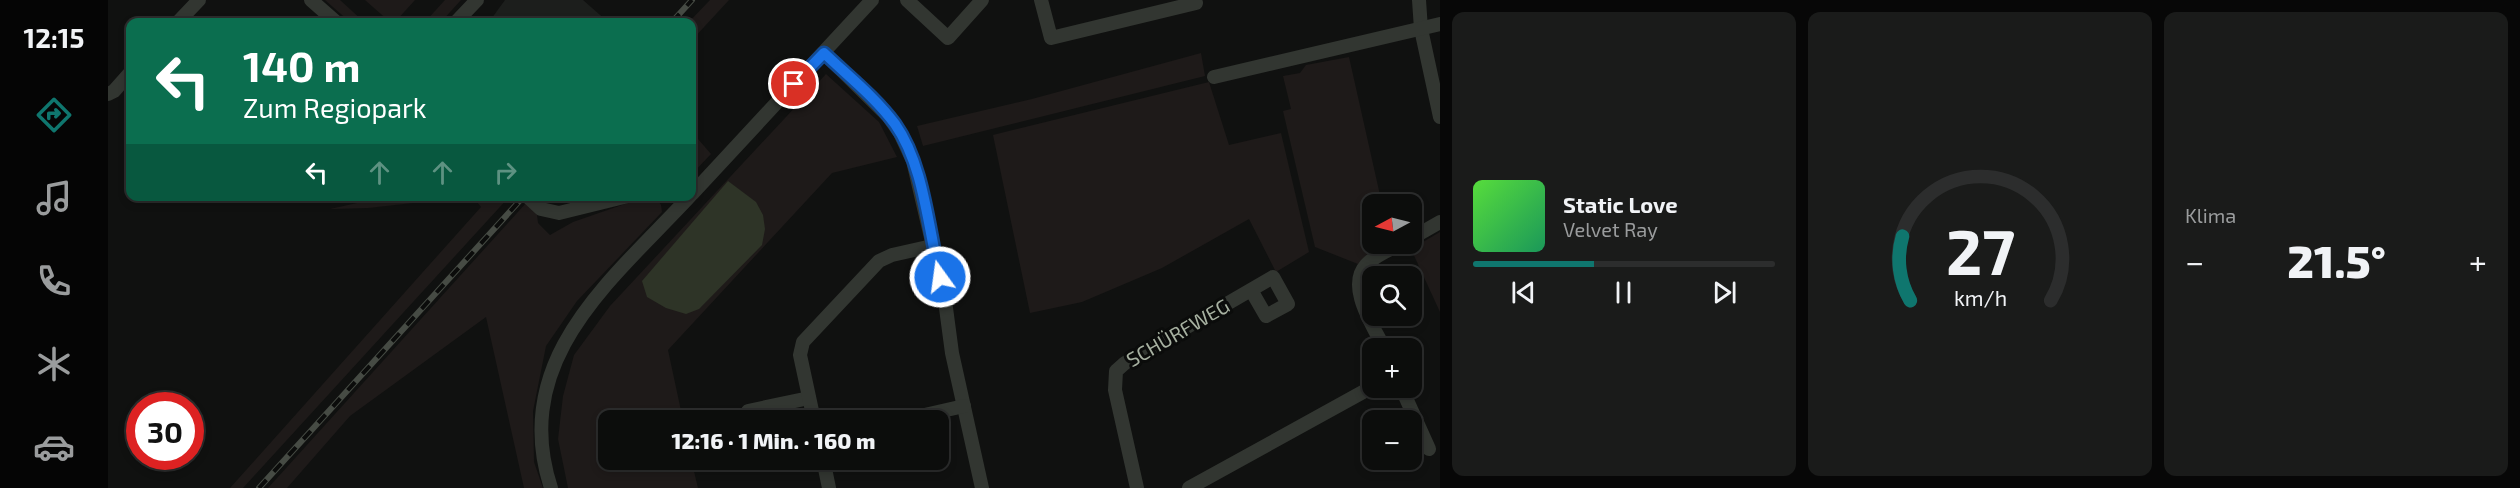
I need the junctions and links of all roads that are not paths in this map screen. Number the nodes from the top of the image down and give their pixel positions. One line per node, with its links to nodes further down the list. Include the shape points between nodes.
1 (199, 0): 11 (street)
2 (311, 0): 12 (street)
3 (477, 0): 13 (street)
4 (872, 0): 16 (street)
5 (907, 0): 6 (street, via 948,38)
6 (982, 0)
7 (1041, 0): 10 (street, via 1051,38)
8 (1419, 0): 15 (street)
9 (1196, 3): 10 (street)
10 (1158, 6)
11 (182, 18)
12 (331, 18)
13 (460, 18)
14 (1440, 24): 15 (street)
15 (1421, 29): 17 (street); 20 (street)
16 (824, 53): 21 (street); 27 (street, via 876,102 900,133 916,169)
17 (1214, 77)
18 (126, 78): 19 (street)
19 (108, 94)
20 (1440, 117)
21 (696, 187)
22 (532, 201): 23 (street, via 546,211 559,213)
23 (608, 201)
24 (682, 201): 40 (street, via 591,303 557,355 546,389 542,423 543,455)
25 (1440, 222): 26 (street)
26 (1422, 232)
27 (932, 246): 32 (street, via 876,262 802,342 800,352); 34 (street)
28 (1384, 254): 30 (street, via 1367,264 1359,281 1361,298)
29 (1251, 290): 43 (street, SCHÜRFWEG, via 1116,370 1116,390)
30 (1379, 338)
31 (1362, 393): 44 (street)
32 (809, 398): 35 (street); 36 (street)
33 (1406, 398): 38 (street)
34 (964, 406): 37 (street); 42 (street)
35 (753, 410)
36 (812, 410)
37 (946, 410)
38 (1429, 449)
39 (825, 470): 41 (street)
40 (551, 488)
41 (829, 488)
42 (982, 488)
43 (1137, 488)
44 (1189, 488)

